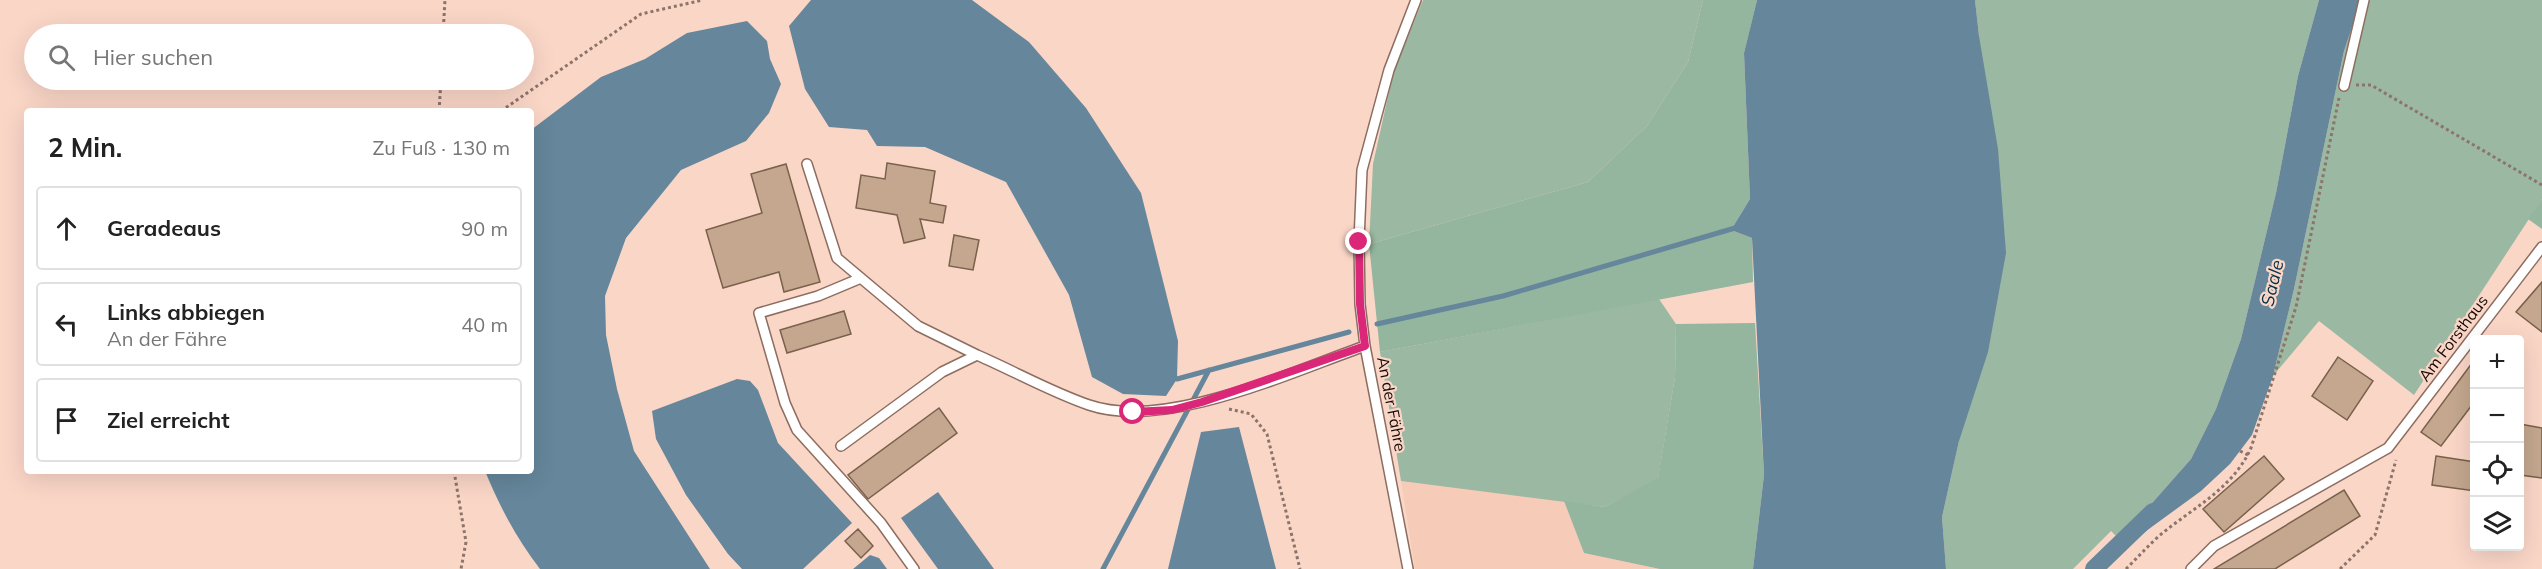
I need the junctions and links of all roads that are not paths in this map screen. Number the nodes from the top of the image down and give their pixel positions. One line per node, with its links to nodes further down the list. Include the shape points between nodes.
1 (1416, 0): 7 (lane, An der Fähre, via 1389,70 1362,170 1360,304)
2 (2364, 0): 3 (lane)
3 (2344, 86)
4 (807, 164): 6 (lane, via 837,258)
5 (2542, 247): 12 (lane, Am Forsthaus, via 2388,448 2214,546)
6 (861, 278): 8 (lane, via 918,326); 10 (lane, via 818,296 759,313 785,404 797,430 881,523)
7 (1365, 346): 8 (lane, via 1201,402 1133,412 1090,406); 11 (lane, An der Fähre)
8 (977, 355): 9 (lane, via 942,372)
9 (841, 446)
10 (914, 569)
11 (1408, 569)
12 (2191, 569)

